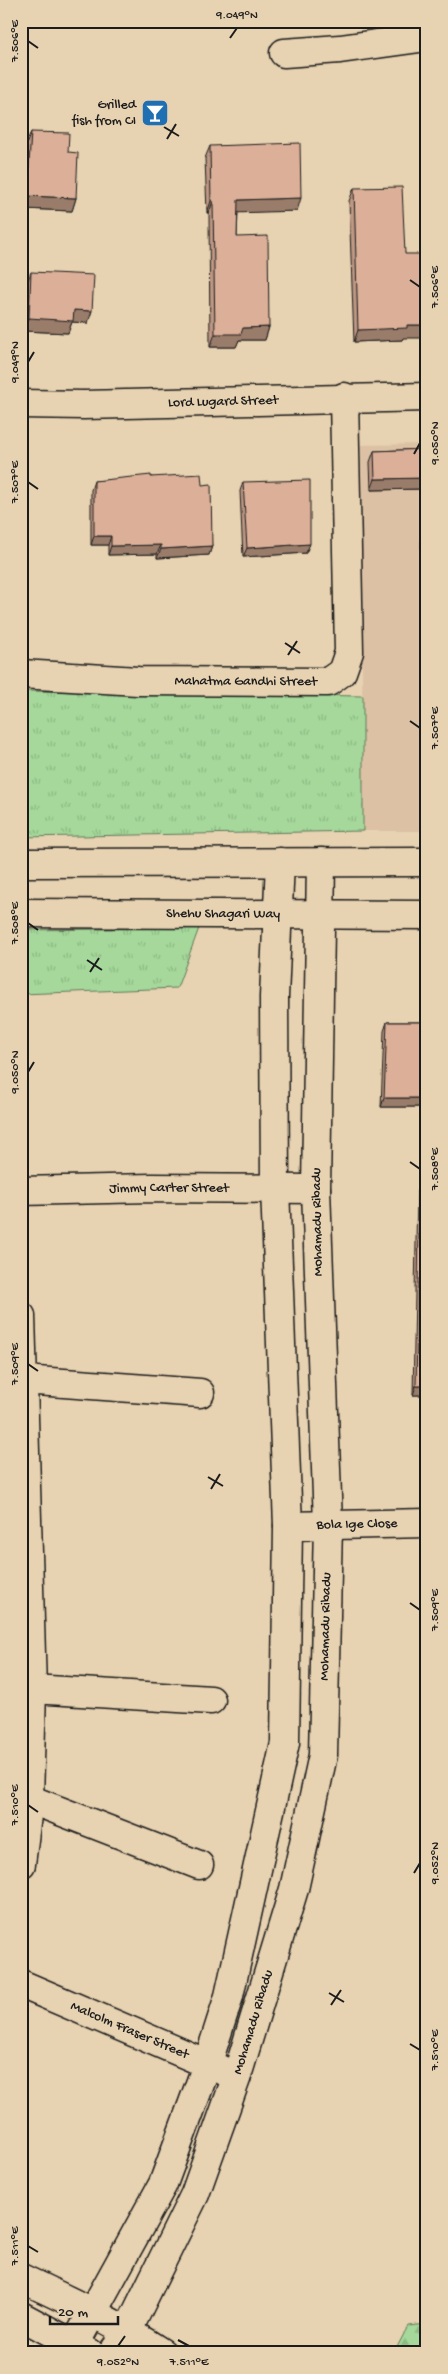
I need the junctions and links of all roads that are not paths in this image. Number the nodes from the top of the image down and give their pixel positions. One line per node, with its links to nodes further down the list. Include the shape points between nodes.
1 (427, 37): 2 (street, via 340,49)
2 (284, 52)
3 (344, 397): 4 (street, Lord Lugard Street); 5 (street, Lord Lugard Street); 6 (street, Mahatma Gandhi Street, via 349,652 342,672 328,682 138,681)
4 (427, 397)
5 (21, 404)
6 (21, 674)
7 (280, 862): 8 (street); 10 (street); 12 (street)
8 (320, 862): 9 (street); 13 (street, Mohamadu Ribadu)
9 (427, 862)
10 (21, 863)
11 (21, 913): 12 (street, Shehu Shagari Way)
12 (276, 913): 13 (street, Shehu Shagari Way); 15 (street)
13 (318, 913): 14 (street, Shehu Shagari Way); 16 (street, Mohamadu Ribadu)
14 (427, 915)
15 (275, 1188): 16 (street, Jimmy Carter Street); 17 (street, Jimmy Carter Street); 23 (street)
16 (316, 1189): 22 (street, Mohamadu Ribadu)
17 (21, 1191)
18 (21, 1316): 19 (street)
19 (23, 1380): 20 (street); 24 (street)
20 (200, 1393)
21 (427, 1523): 22 (street, Bola Ige Close)
22 (328, 1524): 23 (street, Bola Ige Close); 31 (street, Mohamadu Ribadu, via 323,1755 294,1889)
23 (288, 1526): 30 (street, via 285,1743 230,1996)
24 (32, 1689): 25 (street); 26 (street)
25 (211, 1700)
26 (29, 1800): 27 (street); 28 (street)
27 (21, 1864)
28 (199, 1865)
29 (21, 1984): 30 (street, Malcolm Fraser Street)
30 (207, 2065): 31 (street, Malcolm Fraser Street); 33 (street, via 163,2184)
31 (237, 2076): 35 (street, Mohamadu Ribadu, via 195,2194)
32 (21, 2278): 33 (street)
33 (93, 2312): 35 (street); 36 (street)
34 (21, 2316): 36 (street)
35 (128, 2330): 37 (street, Mohamadu Ribadu); 38 (street)
36 (83, 2348)
37 (112, 2353)
38 (162, 2353)

